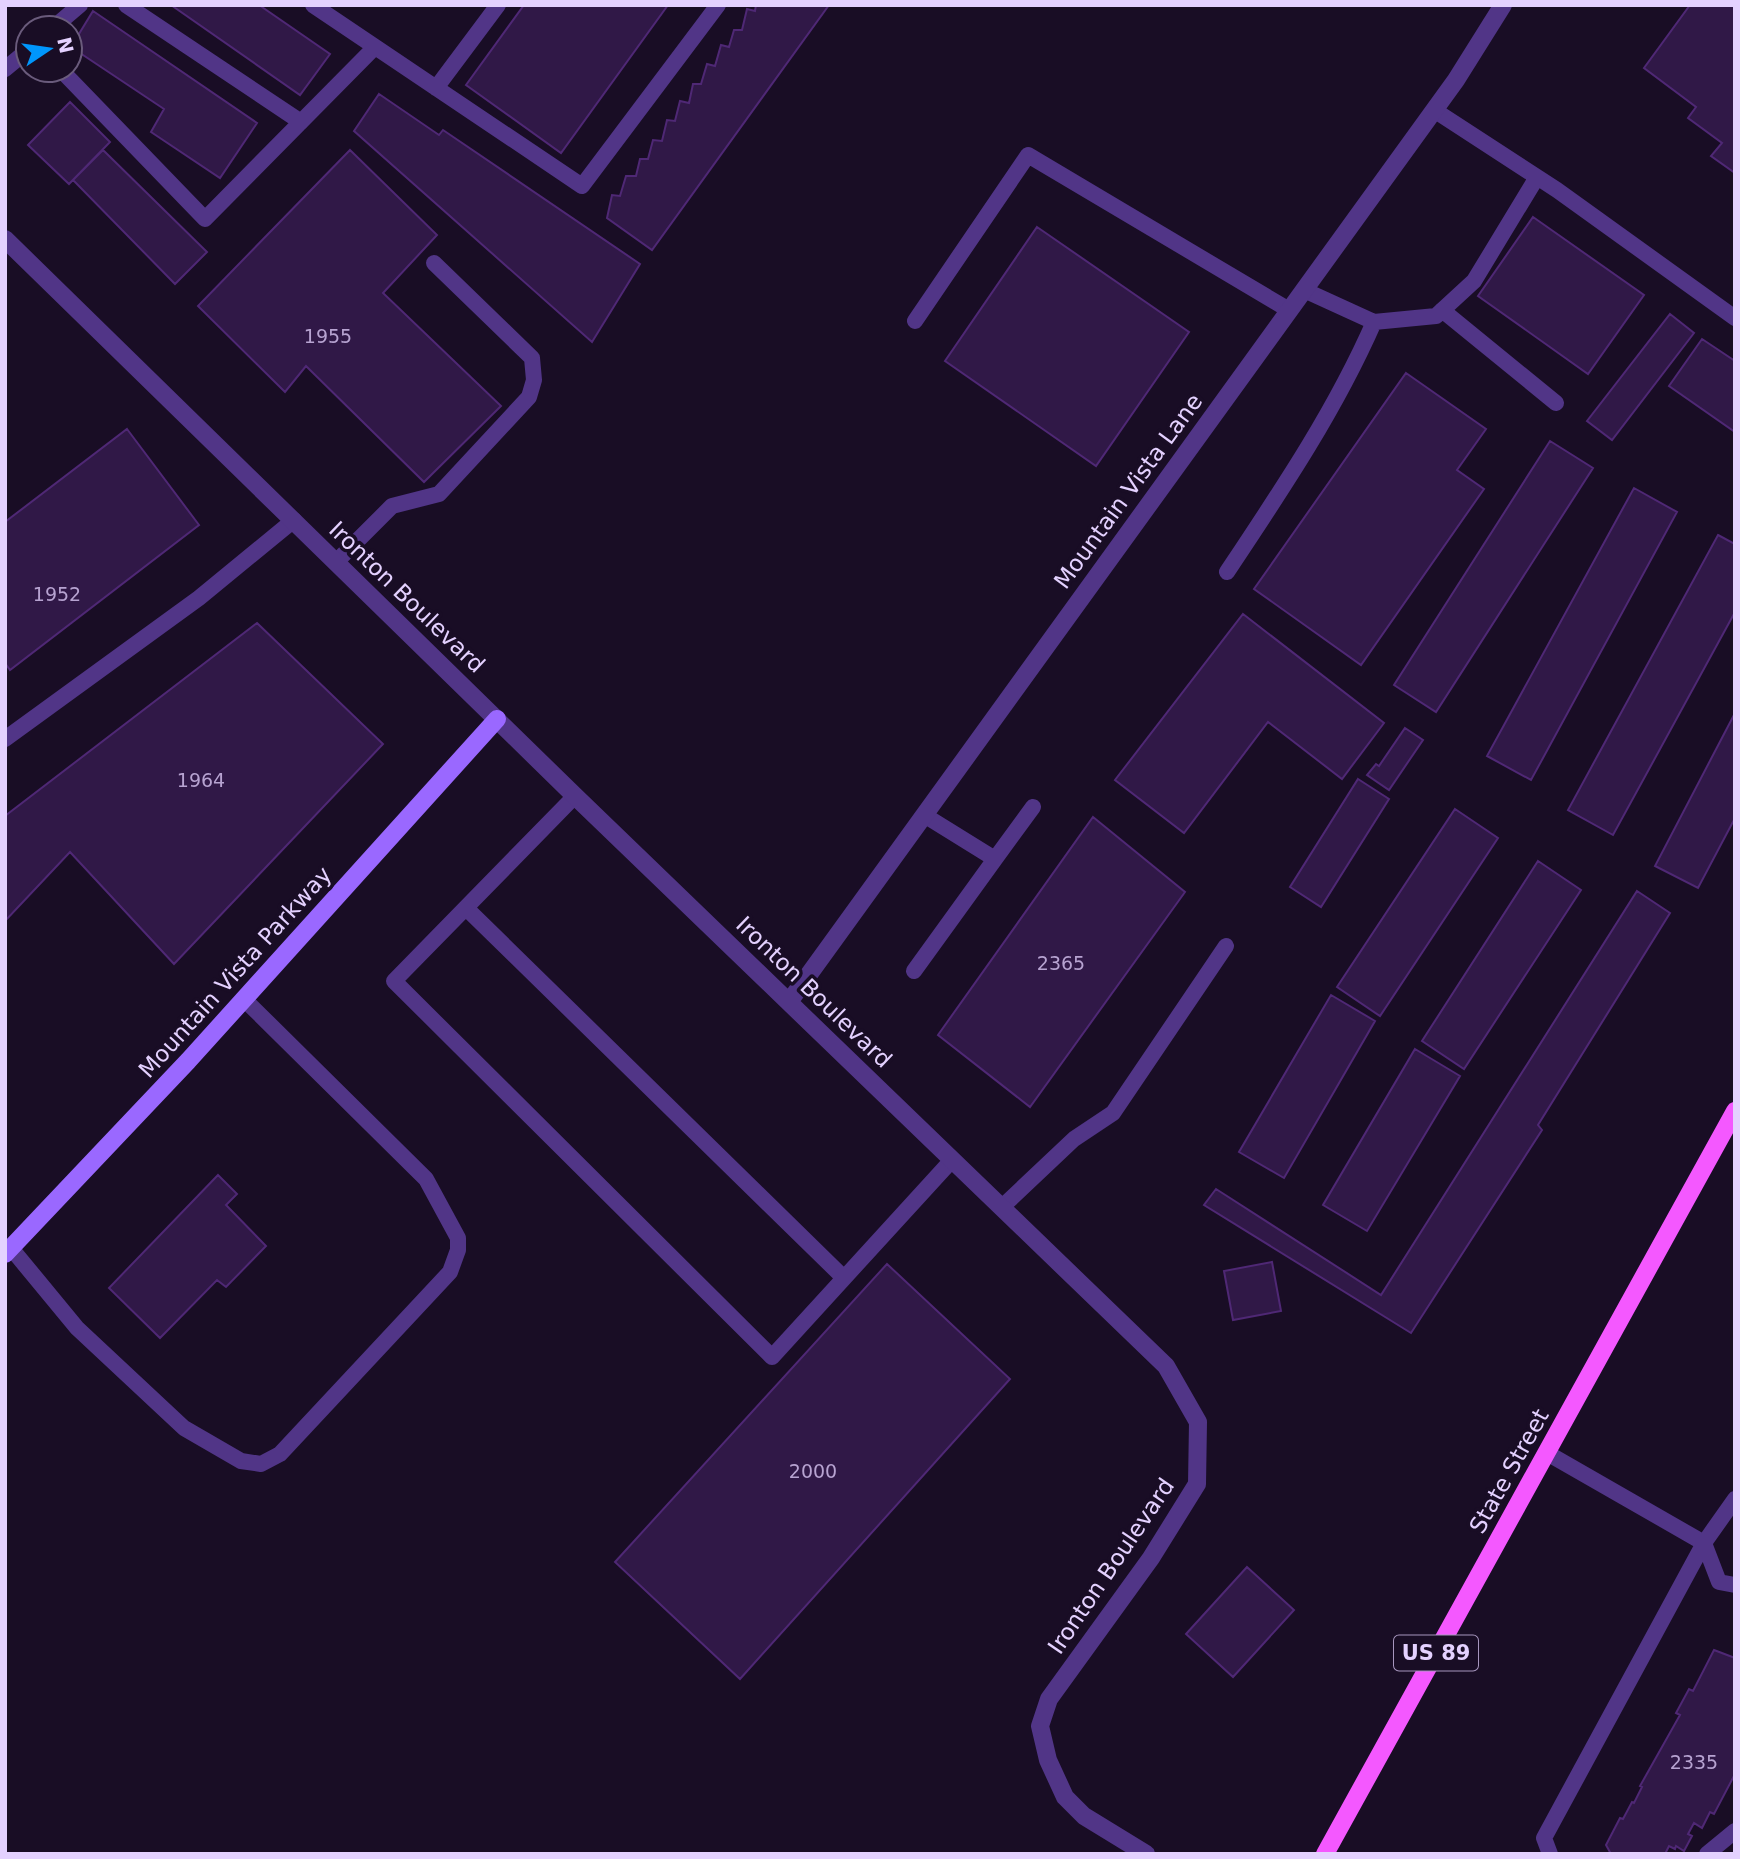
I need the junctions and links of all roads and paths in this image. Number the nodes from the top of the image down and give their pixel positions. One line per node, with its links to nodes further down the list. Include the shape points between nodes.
1 (126, 5): 10 (lane)
2 (313, 5): 6 (lane)
3 (498, 5): 8 (lane)
4 (718, 5): 8 (lane, via 582,187)
5 (1503, 5): 9 (street, Mountain Vista Lane)
6 (375, 47): 8 (lane); 10 (lane)
7 (75, 84): 10 (lane, via 205,219)
8 (436, 88)
9 (1434, 110): 11 (lane); 14 (street, Mountain Vista Lane)
10 (301, 122)
11 (1536, 177): 16 (lane, via 1474,281); 17 (lane)
12 (5, 239): 21 (street, Ironton Boulevard)
13 (434, 263): 22 (lane, via 532,358 534,380 529,397 439,495 391,506)
14 (1304, 290): 15 (street, Mountain Vista Lane); 19 (lane)
15 (1289, 310): 18 (lane, via 1028,155); 28 (street, Mountain Vista Lane)
16 (1442, 310): 19 (lane, via 1436,316); 20 (lane)
17 (1735, 318)
18 (915, 321)
19 (1374, 321): 23 (lane, via 1353,371)
20 (1556, 403)
21 (294, 520): 22 (street, Ironton Boulevard); 25 (lane, via 199,598)
22 (336, 562): 24 (street, Ironton Boulevard)
23 (1227, 572)
24 (497, 719): 26 (street, Ironton Boulevard); 33 (street, Mountain Vista Parkway)
25 (5, 739)
26 (575, 796): 30 (lane); 34 (street, Ironton Boulevard)
27 (1033, 807): 29 (lane)
28 (923, 815): 29 (lane); 34 (street, Mountain Vista Lane)
29 (995, 859): 32 (lane)
30 (466, 908): 39 (lane); 39 (lane, via 394,981 772,1357)
31 (1226, 946): 37 (lane, via 1113,1113 1074,1139)
32 (914, 971)
33 (244, 999): 38 (street, Mountain Vista Parkway); 38 (lane, via 426,1179 458,1238 450,1272 375,1353 280,1454 261,1464 241,1461 184,1428 78,1328)
34 (789, 1002): 36 (street, Ironton Boulevard)
35 (1735, 1111): 40 (main road, State Street / US 89)
36 (952, 1160): 37 (street, Ironton Boulevard); 39 (lane)
37 (1002, 1207): 45 (street, Ironton Boulevard, via 1166,1366 1198,1422 1197,1484 1151,1558 1049,1699 1040,1726 1048,1760 1065,1797 1084,1816)
38 (8, 1251)
39 (844, 1278)
40 (1547, 1453): 42 (lane); 46 (main road, State Street / US 89)
41 (1735, 1499): 42 (lane)
42 (1704, 1543): 43 (lane, via 1719,1582); 47 (lane, via 1544,1838)
43 (1735, 1585)
44 (1735, 1831): 48 (lane)
45 (1146, 1854)
46 (1325, 1854)
47 (1550, 1854)
48 (1707, 1854)

